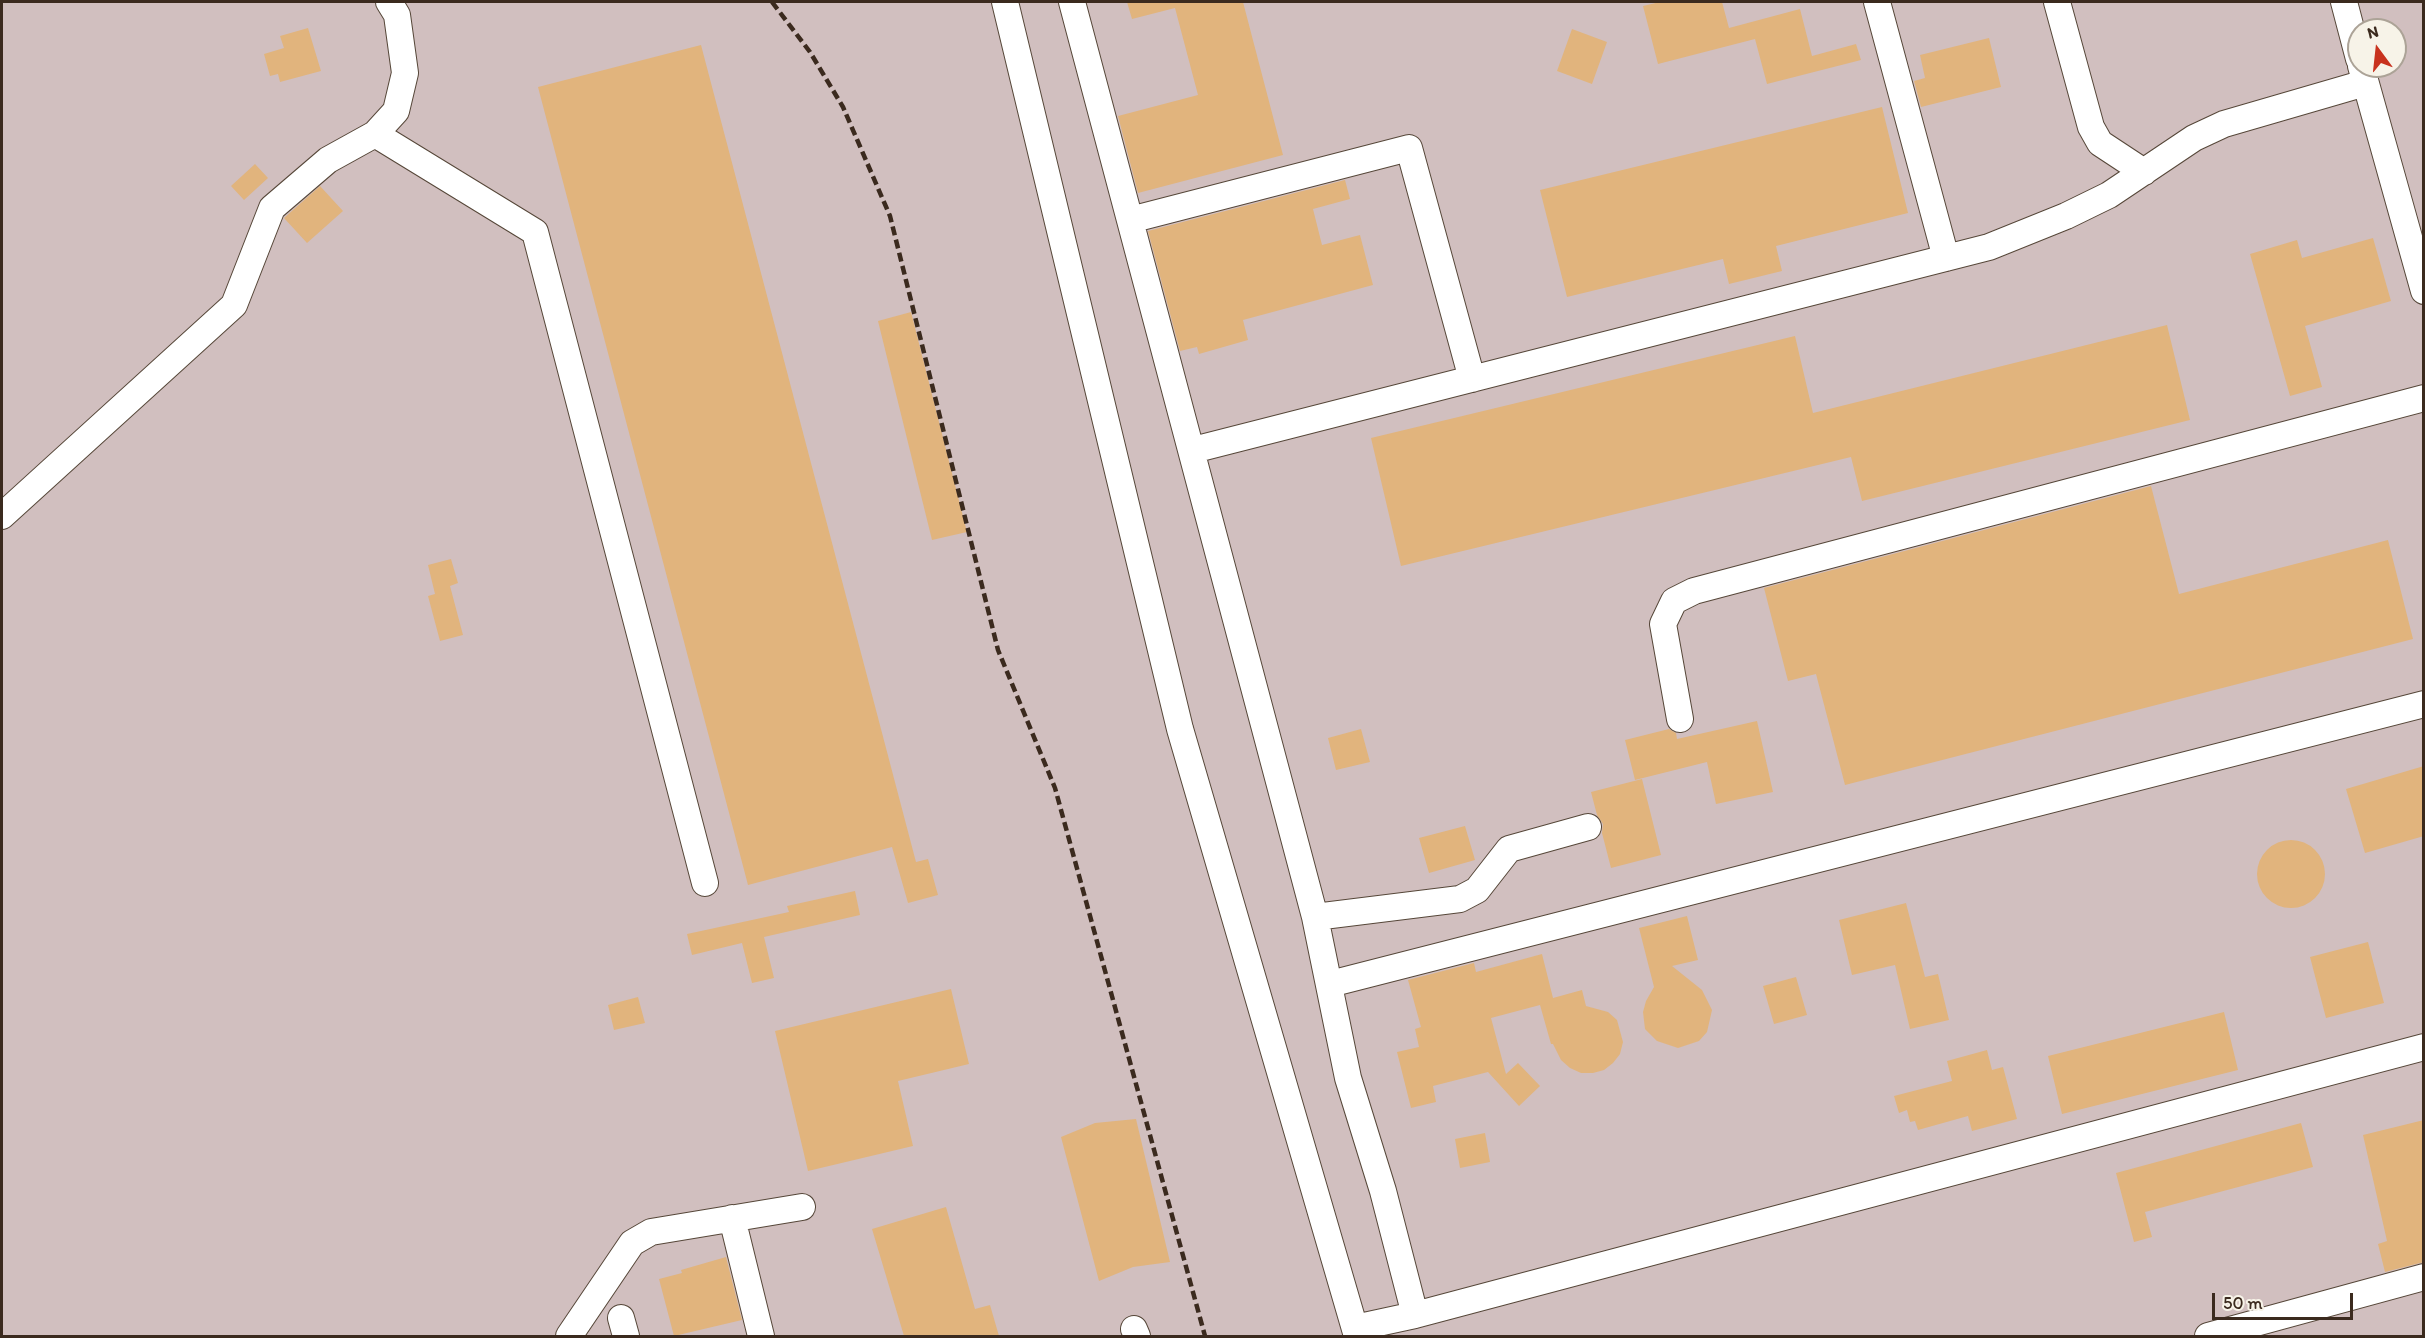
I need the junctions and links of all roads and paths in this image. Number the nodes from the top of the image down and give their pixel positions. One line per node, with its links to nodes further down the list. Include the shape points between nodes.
1 (389, 2): 10 (lane, via 396,15 405,73 396,111)
2 (1005, 2): 30 (lane, via 1180,729)
3 (1072, 2): 12 (lane)
4 (1876, 2): 13 (lane)
5 (2057, 2): 11 (lane, via 2091,127 2100,143)
6 (2344, 2): 7 (lane)
7 (2348, 18)
8 (2347, 75): 11 (lane, via 2194,138)
9 (2365, 78): 14 (lane)
10 (375, 134): 18 (lane, via 328,160 272,208 234,305); 22 (lane, via 536,232)
11 (2144, 172): 13 (lane, via 2067,216 1989,247)
12 (1130, 220): 15 (lane, via 1409,148); 17 (lane)
13 (1946, 258): 15 (lane)
14 (2424, 291)
15 (1472, 379): 17 (lane)
16 (2424, 398): 20 (lane, via 1694,591 1674,601 1663,624)
17 (1193, 450): 23 (lane)
18 (2, 516)
19 (2424, 704): 24 (lane)
20 (1680, 719)
21 (1588, 827): 23 (lane, via 1509,849 1477,890 1461,899)
22 (705, 883)
23 (1316, 917): 24 (lane)
24 (1330, 984): 29 (lane, via 1347,1078 1383,1191)
25 (2424, 1047): 29 (lane)
26 (802, 1207): 27 (lane)
27 (732, 1218): 31 (lane, via 639,1237); 32 (lane)
28 (2424, 1277): 33 (lane)
29 (1415, 1315): 30 (lane)
30 (1356, 1332)
31 (570, 1336)
32 (761, 1336)
33 (2208, 1336)

